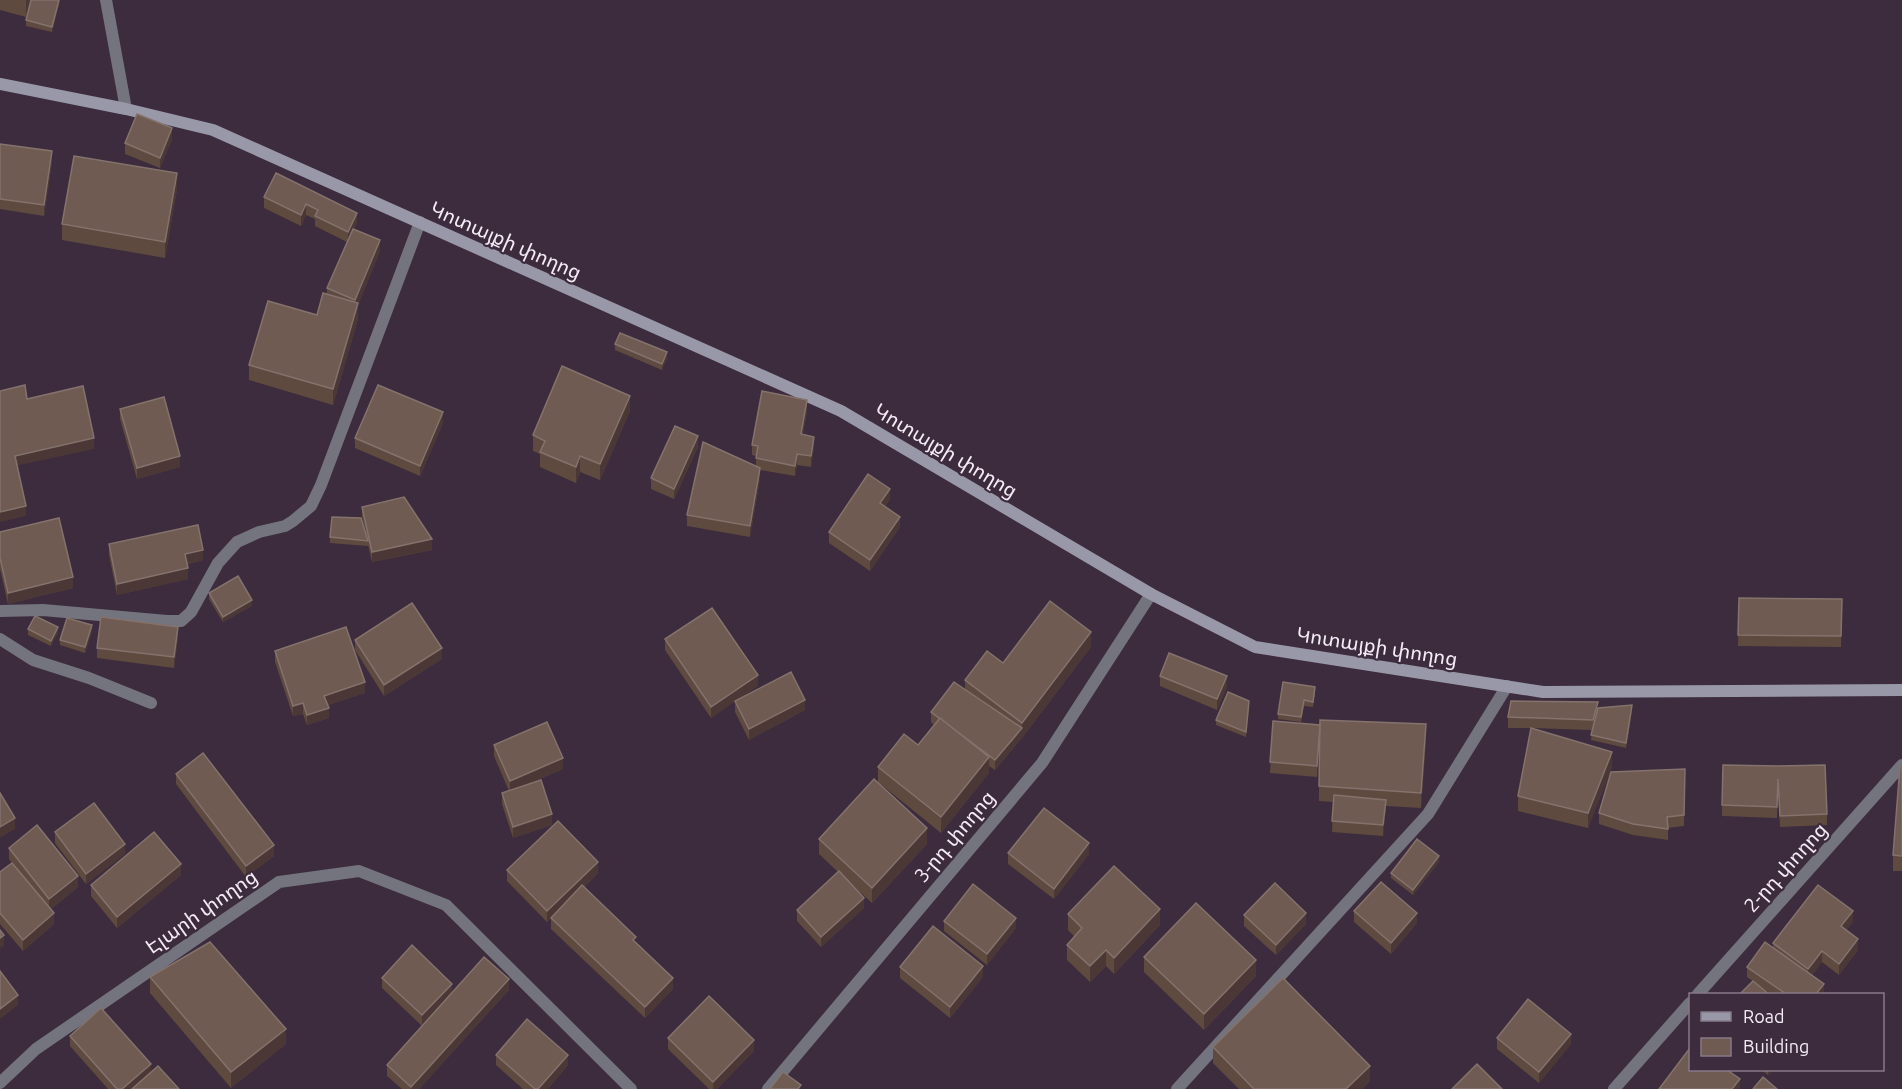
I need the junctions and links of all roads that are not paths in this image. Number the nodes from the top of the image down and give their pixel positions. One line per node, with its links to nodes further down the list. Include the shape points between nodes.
1 (106, 0): 3 (street)
2 (0, 84): 3 (main road, Կոտայքի փողոց)
3 (126, 110): 4 (main road, Կոտայքի փողոց, via 213,130)
4 (420, 222): 5 (main road, Կոտայքի փողոց, via 841,411); 6 (street, via 321,485 302,515 285,526 237,542 218,562 191,612 181,621 43,610)
5 (1151, 594): 8 (main road, Կոտայքի փողոց, via 1255,647); 16 (street, 3-րդ փողոց, via 1041,763)
6 (0, 611)
7 (0, 639): 10 (street, via 33,660)
8 (1507, 686): 9 (main road, Կոտայքի փողոց, via 1543,692); 17 (street, via 1428,814)
9 (1902, 690)
10 (151, 702)
11 (1902, 765): 12 (street, 2-րդ փողոց)
12 (1699, 993)
13 (1689, 1004): 18 (street)
14 (0, 1083): 15 (street, Էլարի փողոց, via 36,1049 279,882 359,871 446,905)
15 (631, 1089)
16 (768, 1089)
17 (1177, 1089)
18 (1614, 1089)

